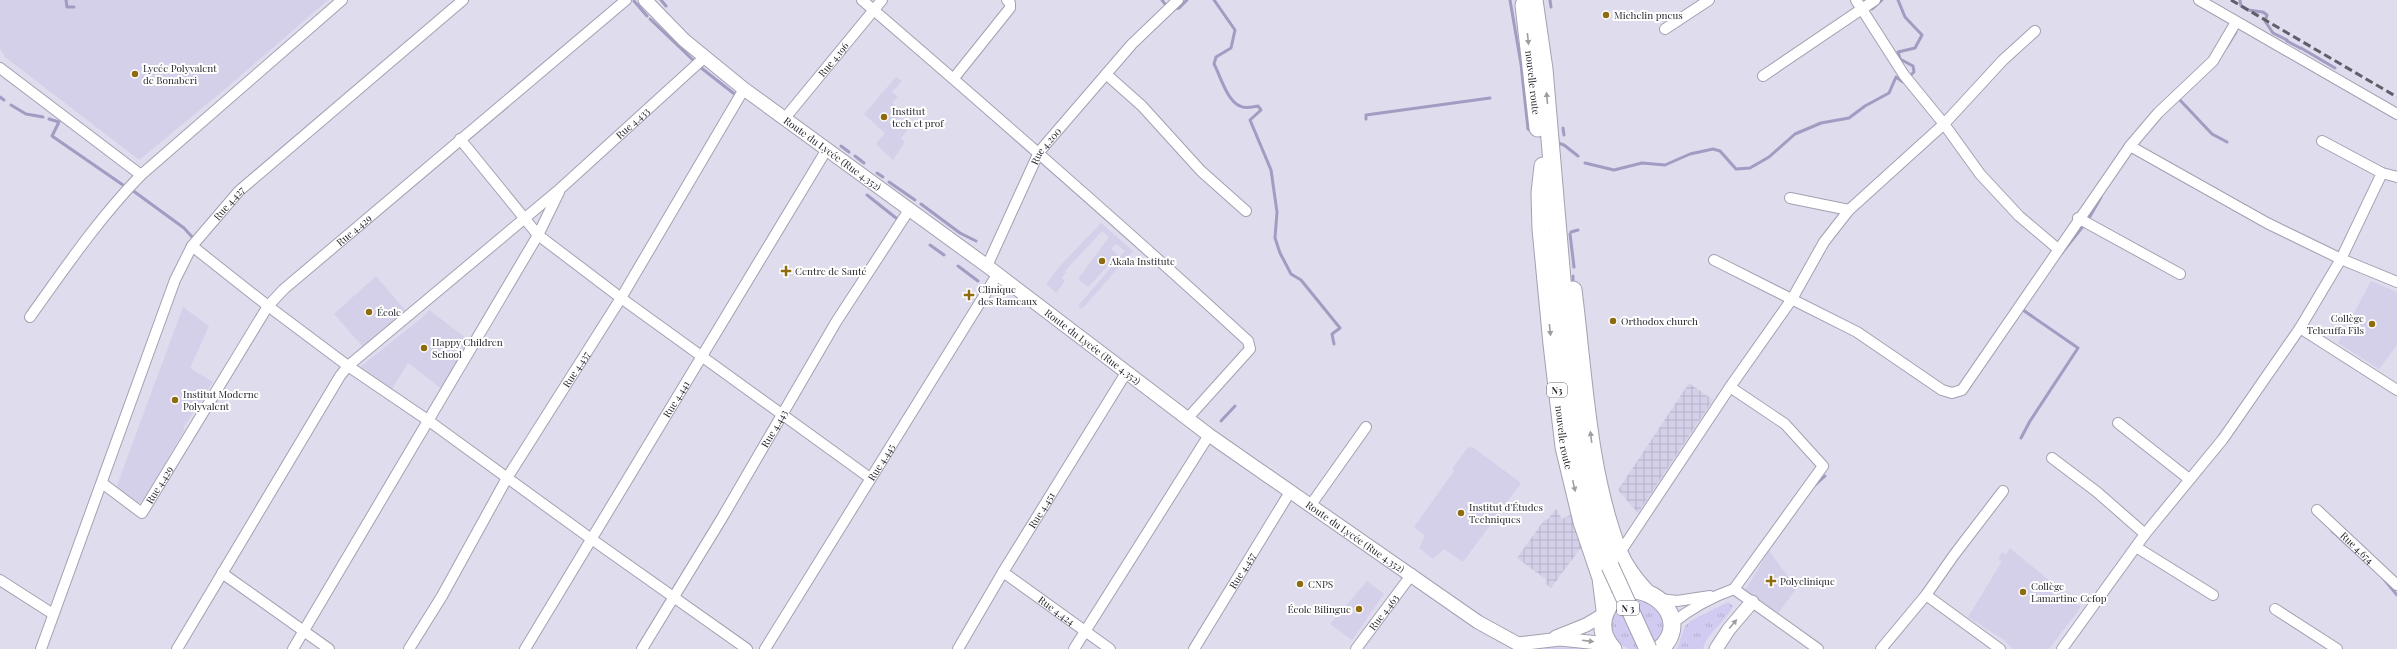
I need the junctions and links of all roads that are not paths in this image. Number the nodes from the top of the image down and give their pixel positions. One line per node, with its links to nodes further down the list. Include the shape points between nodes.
1 (342, 0): 36 (street)
2 (463, 0): 46 (street, Rue 4.427, via 239,191)
3 (626, 0): 29 (street, Rue 4.429)
4 (646, 0): 20 (main road, Route du Lycée (Rue 4.352), via 668,25)
5 (862, 0): 16 (street)
6 (882, 0): 16 (street, Rue 4.196)
7 (1007, 0): 24 (street, via 1010,8)
8 (1178, 0): 22 (street, Rue 4.200, via 1132,44)
9 (1523, 0): 34 (highway, nouvelle route / N3, one-way to 34)
10 (1534, 0): 34 (highway, nouvelle route / N3, one-way to 10, via 1544,69)
11 (1710, 0): 18 (street)
12 (1856, 0): 15 (street)
13 (1875, 0): 15 (street)
14 (2200, 0): 17 (street)
15 (1862, 9): 23 (street); 28 (street, via 1907,79)
16 (874, 10): 24 (street); 27 (street, Rue 4.196)
17 (2236, 22): 26 (street); 31 (street, via 2213,61 2158,113)
18 (1665, 29)
19 (2035, 31): 28 (street, via 2003,60)
20 (705, 57): 25 (main road, Route du Lycée (Rue 4.352)); 38 (street, Rue 4.433)
21 (0, 68): 36 (street)
22 (1106, 74): 33 (street, Rue 4.200); 42 (street, via 1142,106 1201,171)
23 (1762, 76)
24 (954, 78): 33 (street)
25 (744, 89): 27 (main road, Route du Lycée (Rue 4.352)); 54 (street, Rue 4.437)
26 (2397, 114)
27 (785, 118): 32 (main road, Route du Lycée (Rue 4.352))
28 (1944, 124): 41 (street); 47 (street, via 1980,174 2019,216)
29 (460, 139): 44 (street); 56 (street, Rue 4.429, via 284,289)
30 (2322, 141): 35 (street)
31 (2130, 146): 43 (street); 48 (street, via 2267,223)
32 (827, 149): 40 (main road, Route du Lycée (Rue 4.352)); 59 (street, Rue 4.441)
33 (1039, 152): 50 (street, Rue 4.200); 65 (street, via 1250,344 1250,349)
34 (1547, 165): 82 (highway, nouvelle route / N3, one-way to 34, via 1595,464 1566,220 1561,191); 82 (highway, nouvelle route / N3, via 1558,305 1563,318 1576,434 1588,486); 97 (highway, nouvelle route / N3, one-way to 97, via 1540,193 1542,236 1564,447 1582,522 1601,578)
35 (2382, 173): 37 (street); 48 (street)
36 (141, 175): 57 (street, via 120,196)
37 (2397, 177)
38 (561, 188): 44 (street, Rue 4.433); 45 (street)
39 (1790, 198): 41 (street)
40 (909, 210): 50 (main road, Route du Lycée (Rue 4.352)); 64 (street, Rue 4.443, via 836,322)
41 (1849, 210): 55 (street, via 1824,242)
42 (1246, 211)
43 (2078, 218): 47 (street); 51 (street)
44 (524, 220): 45 (street); 60 (street, Rue 4.433)
45 (538, 235): 54 (street); 66 (street)
46 (192, 246): 56 (street); 74 (street, Rue 4.427, via 175,280)
47 (2058, 249): 55 (street, via 1962,390 1952,393 1942,390 1857,332)
48 (2341, 259): 53 (street); 58 (street)
49 (1714, 260): 55 (street)
50 (987, 266): 52 (main road, Route du Lycée (Rue 4.352))
51 (2180, 274)
52 (998, 275): 61 (main road, Route du Lycée (Rue 4.352)); 72 (street, Rue 4.445)
53 (2397, 282)
54 (621, 298): 59 (street); 71 (street, Rue 4.437)
55 (1792, 299): 62 (street)
56 (268, 306): 60 (street); 74 (street, Rue 4.429, via 142,513)
57 (30, 317)
58 (2300, 328): 63 (street); 73 (street, via 2223,439)
59 (701, 355): 64 (street); 80 (street, Rue 4.441)
60 (348, 366): 66 (street); 84 (street, Rue 4.433)
61 (1126, 373): 65 (main road, Route du Lycée (Rue 4.352)); 83 (street, Rue 4.451)
62 (1730, 387): 82 (street); 88 (street, via 1785,424 1823,466)
63 (2397, 390)
64 (782, 416): 72 (street); 93 (street, Rue 4.443)
65 (1188, 419): 69 (main road, Route du Lycée (Rue 4.352))
66 (429, 421): 71 (street); 100 (street)
67 (2118, 423): 73 (street)
68 (1366, 427): 77 (street)
69 (1209, 435): 76 (main road, Route du Lycée (Rue 4.352)); 101 (street)
70 (2052, 458): 79 (street, via 2097,492)
71 (507, 478): 80 (street); 110 (street, Rue 4.437, via 442,596)
72 (870, 478): 114 (street, Rue 4.445)
73 (2189, 479): 79 (street)
74 (102, 483): 98 (street, Rue 4.427)
75 (2003, 491): 91 (street)
76 (1290, 492): 77 (main road, Route du Lycée (Rue 4.352)); 118 (street, Rue 4.457)
77 (1310, 506): 85 (main road, Route du Lycée (Rue 4.352))
78 (2317, 510): 87 (street, Rue 4.674)
79 (2145, 534): 81 (street)
80 (590, 538): 93 (street); 111 (street, Rue 4.441)
81 (2136, 547): 92 (street); 124 (street)
82 (1615, 560): 89 (highway, nouvelle route / N3); 105 (highway, N 3, bridge)
83 (1003, 572): 101 (street, Rue 4.424); 115 (street, Rue 4.451)
84 (222, 573): 100 (street); 107 (street, Rue 4.433)
85 (1412, 574): 104 (main road, Route du Lycée (Rue 4.352), via 1478,622); 119 (street, Rue 4.463)
86 (0, 580): 98 (street)
87 (2397, 585)
88 (1734, 589): 90 (street); 95 (street)
89 (1645, 591): 94 (highway); 97 (highway, via 1633,590 1621,594 1612,600)
90 (1718, 595): 94 (street, via 1677,601); 99 (street)
91 (1926, 595): 122 (street); 123 (street)
92 (2213, 595)
93 (672, 597): 112 (street, Rue 4.443); 113 (street)
94 (1660, 599): 99 (highway, via 1670,615)
95 (1752, 602): 120 (main road, one-way to 95); 121 (street)
96 (2276, 609): 125 (street)
97 (1604, 612): 102 (main road, Route du Lycée (Rue 4.352), via 1586,625); 103 (highway, nouvelle route, via 1604,635)
98 (53, 614): 106 (street, Rue 4.427)
99 (1671, 624): 105 (highway, via 1669,636)
100 (304, 631): 108 (street); 109 (street)
101 (1085, 631): 116 (street); 117 (street, Rue 4.424)
102 (1540, 643): 103 (main road, Route du Lycée (Rue 4.352), one-way to 103, via 1560,639); 104 (main road, Route du Lycée (Rue 4.352))
103 (1610, 646)
104 (1520, 647)
105 (1659, 648)
106 (41, 649)
107 (177, 649)
108 (293, 649)
109 (329, 649)
110 (409, 649)
111 (525, 649)
112 (642, 649)
113 (747, 649)
114 (765, 649)
115 (958, 649)
116 (1074, 649)
117 (1110, 649)
118 (1194, 649)
119 (1356, 649)
120 (1716, 649)
121 (1818, 649)
122 (1881, 649)
123 (2000, 649)
124 (2062, 649)
125 (2337, 649)

